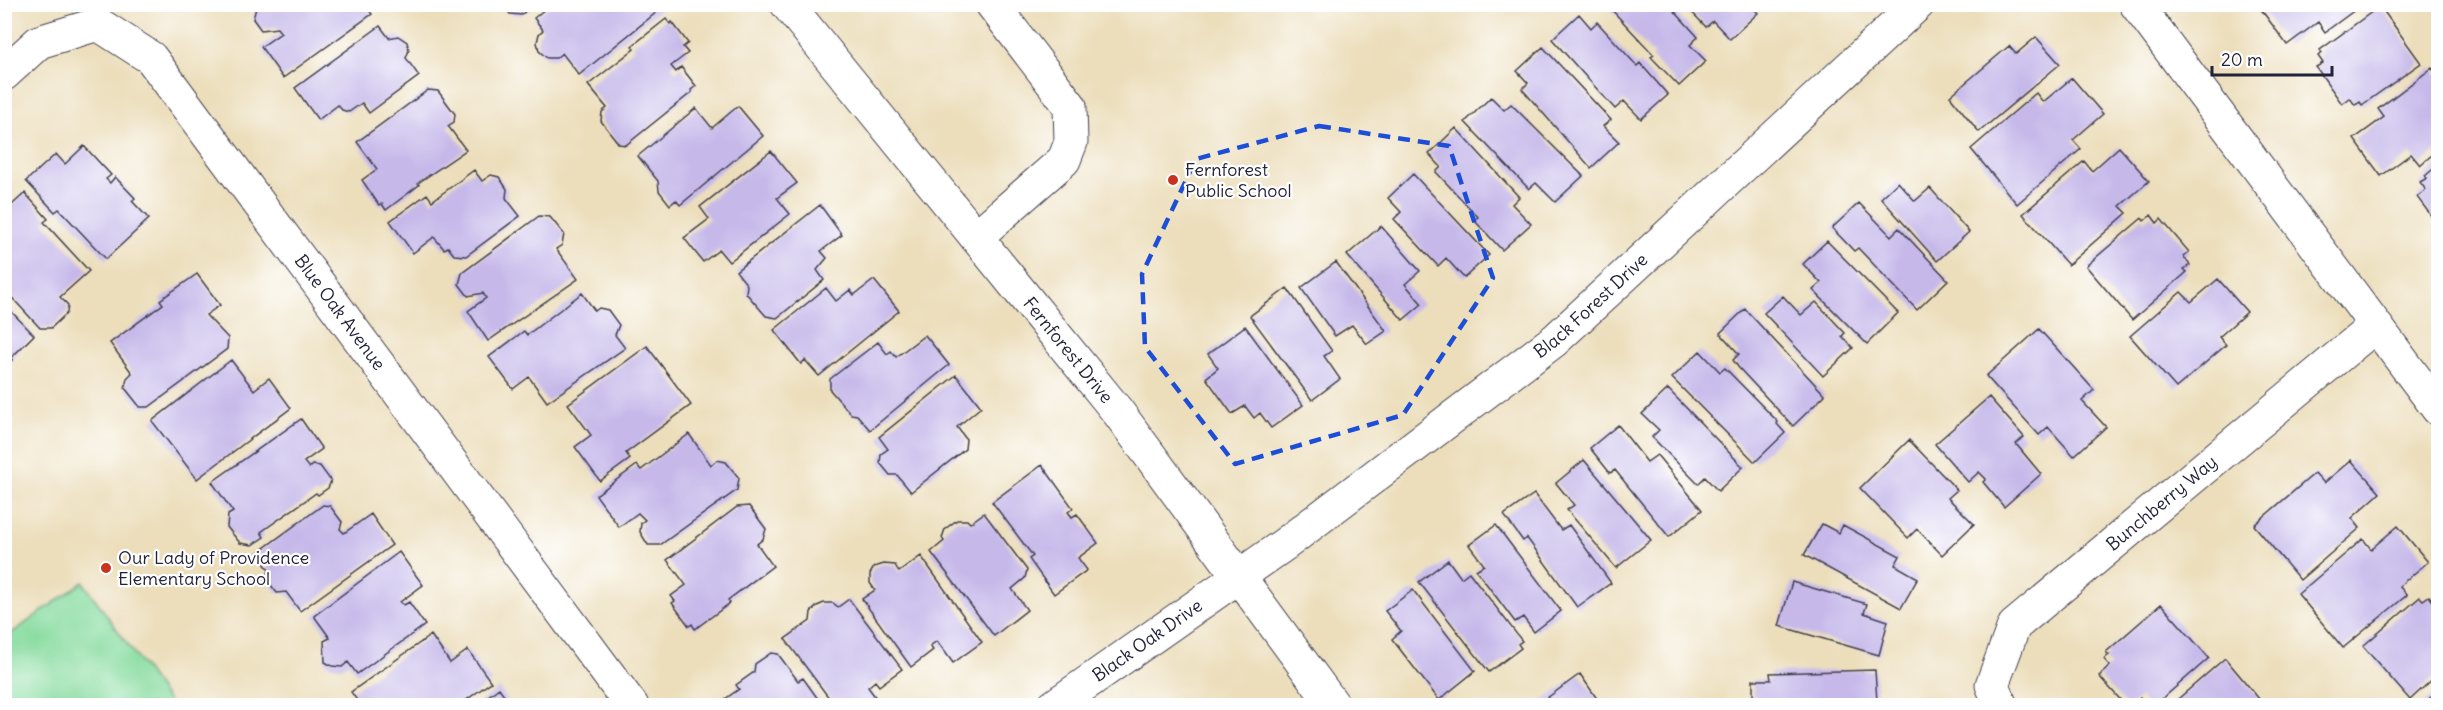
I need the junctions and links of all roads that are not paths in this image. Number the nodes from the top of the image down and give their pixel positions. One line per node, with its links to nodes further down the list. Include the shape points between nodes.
1 (787, 4): 6 (street, Fernforest Drive)
2 (992, 4): 6 (street, via 1070,106 1071,142 1064,160)
3 (1917, 4): 9 (street, Black Forest Drive, via 1555,340)
4 (2136, 4): 7 (street)
5 (4, 74): 10 (street, Blue Oak Avenue, via 39,42 98,24 151,58)
6 (975, 237): 9 (street, Fernforest Drive, via 1118,412)
7 (2375, 326): 8 (street); 13 (street, Bunchberry Way, via 2014,626 1992,685)
8 (2439, 409)
9 (1240, 576): 11 (street, Black Oak Drive); 12 (street, Fernforest Drive)
10 (632, 705)
11 (1054, 705)
12 (1334, 705)
13 (2001, 705)

